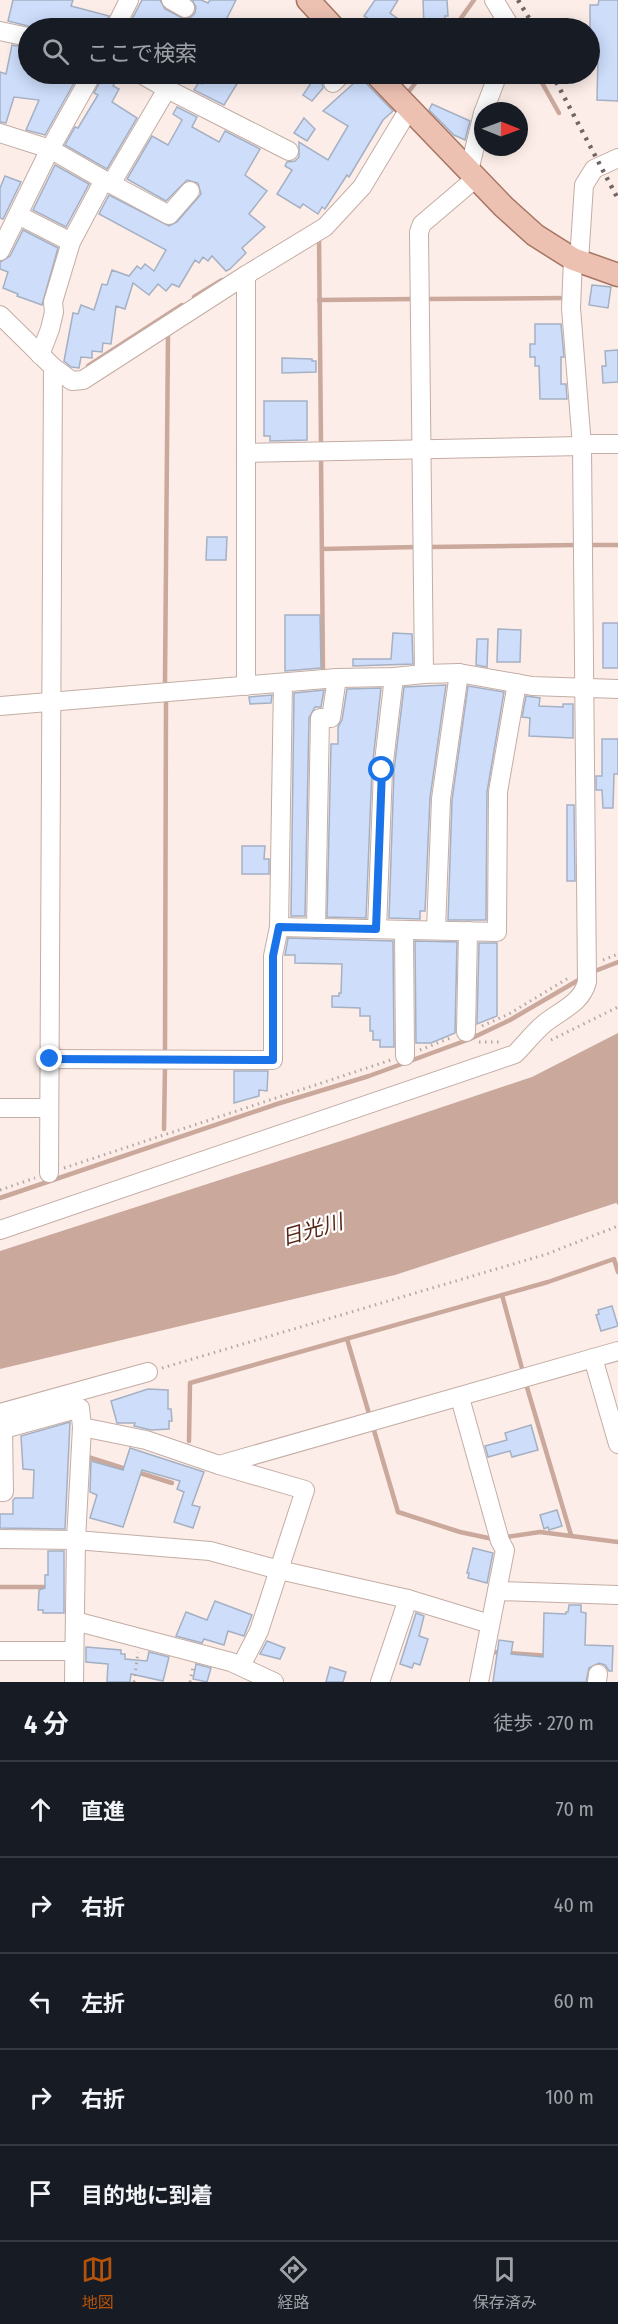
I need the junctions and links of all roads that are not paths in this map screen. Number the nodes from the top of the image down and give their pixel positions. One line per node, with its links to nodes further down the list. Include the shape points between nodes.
1 (129, 0): 4 (street)
2 (308, 0): 5 (main road)
3 (495, 0): 6 (street)
4 (120, 18)
5 (325, 18)
6 (505, 18)
7 (0, 31): 8 (street)
8 (18, 35)
9 (86, 84): 17 (street)
10 (158, 84): 13 (street)
11 (385, 84): 15 (main road)
12 (494, 84): 14 (street)
13 (167, 89): 18 (street); 22 (street)
14 (487, 102)
15 (409, 109): 21 (main road); 28 (street, via 362,187 325,227)
16 (0, 133): 17 (street)
17 (50, 149): 22 (street); 24 (street)
18 (289, 151)
19 (476, 156): 21 (street)
20 (618, 158): 27 (street, via 594,170 584,185)
21 (473, 174): 27 (main road, via 535,235); 34 (street, via 418,232)
22 (108, 182): 23 (street, via 169,215); 25 (street)
23 (190, 191)
24 (10, 222): 25 (street); 26 (street)
25 (71, 242): 31 (street, via 53,302)
26 (0, 251)
27 (576, 260): 29 (main road); 33 (street, via 571,308)
28 (246, 275): 31 (street, via 83,380 72,381); 35 (street)
29 (618, 275)
30 (0, 315): 31 (street)
31 (47, 361): 45 (street)
32 (618, 444): 33 (street)
33 (582, 445): 34 (street); 43 (street)
34 (422, 451): 35 (street); 37 (street)
35 (246, 453): 42 (street)
36 (459, 673): 37 (street); 41 (street); 51 (street, via 441,798)
37 (424, 674): 38 (street)
38 (394, 677): 39 (street); 49 (street, via 382,770)
39 (337, 678): 40 (street); 48 (street, via 331,718 320,718)
40 (284, 683): 42 (street); 47 (street)
41 (517, 683): 43 (street); 52 (street, via 498,792 497,932)
42 (246, 686): 45 (street)
43 (585, 689): 44 (street); 59 (street, via 587,982 579,1000 543,1024 515,1054)
44 (618, 689)
45 (51, 702): 46 (street); 55 (street)
46 (0, 706)
47 (279, 927): 48 (street); 55 (street, via 273,956 273,1060)
48 (316, 928): 49 (street)
49 (376, 929): 50 (street)
50 (404, 930): 51 (street); 54 (street)
51 (436, 930): 52 (street)
52 (468, 931): 53 (street)
53 (465, 1032)
54 (405, 1056)
55 (50, 1059): 57 (street)
56 (0, 1108): 57 (street)
57 (50, 1108): 58 (street)
58 (49, 1173)
59 (0, 1230)
60 (618, 1351): 61 (street)
61 (593, 1358): 63 (street); 66 (street)
62 (148, 1372): 64 (street)
63 (460, 1398): 67 (street); 72 (street, via 505,1550)
64 (1, 1424): 65 (street, via 80,1408); 68 (street, via 4,1492)
65 (82, 1427): 67 (street, via 146,1440); 70 (street)
66 (618, 1444)
67 (219, 1465): 71 (street, via 305,1490)
68 (0, 1492)
69 (0, 1539): 70 (street)
70 (76, 1540): 71 (street, via 210,1551); 75 (street)
71 (279, 1570): 74 (street); 79 (street, via 259,1631)
72 (497, 1591): 73 (street); 76 (street)
73 (618, 1595)
74 (408, 1599): 76 (street); 82 (street)
75 (75, 1621): 78 (street); 79 (street)
76 (490, 1624): 83 (street)
77 (0, 1651): 78 (street)
78 (74, 1651): 80 (street)
79 (241, 1666): 81 (street)
80 (74, 1682)
81 (274, 1682)
82 (380, 1682)
83 (479, 1682)

